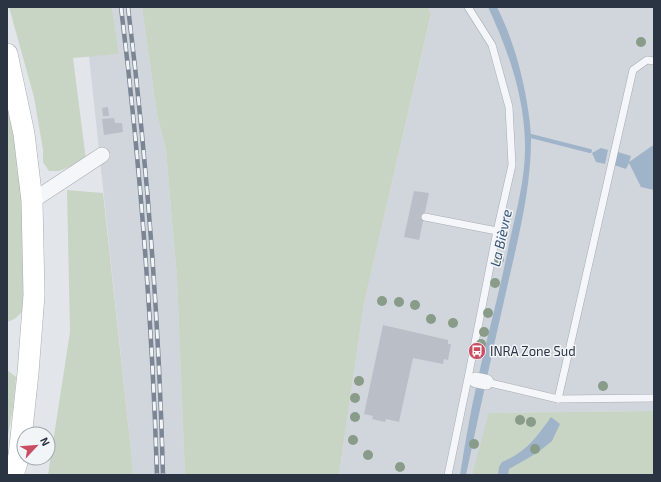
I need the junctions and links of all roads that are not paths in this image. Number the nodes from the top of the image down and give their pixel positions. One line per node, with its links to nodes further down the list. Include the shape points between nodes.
1 (468, 7): 7 (lane, via 492,45 509,107 512,165)
2 (7, 54): 5 (main road, via 24,134)
3 (654, 61): 10 (lane, via 647,60 632,70)
4 (102, 155): 5 (street)
5 (32, 201): 11 (main road, via 34,296 20,448)
6 (425, 217): 7 (lane)
7 (496, 231): 8 (lane)
8 (477, 380): 10 (lane); 12 (lane)
9 (654, 398): 10 (lane)
10 (558, 399)
11 (13, 475)
12 (448, 475)

